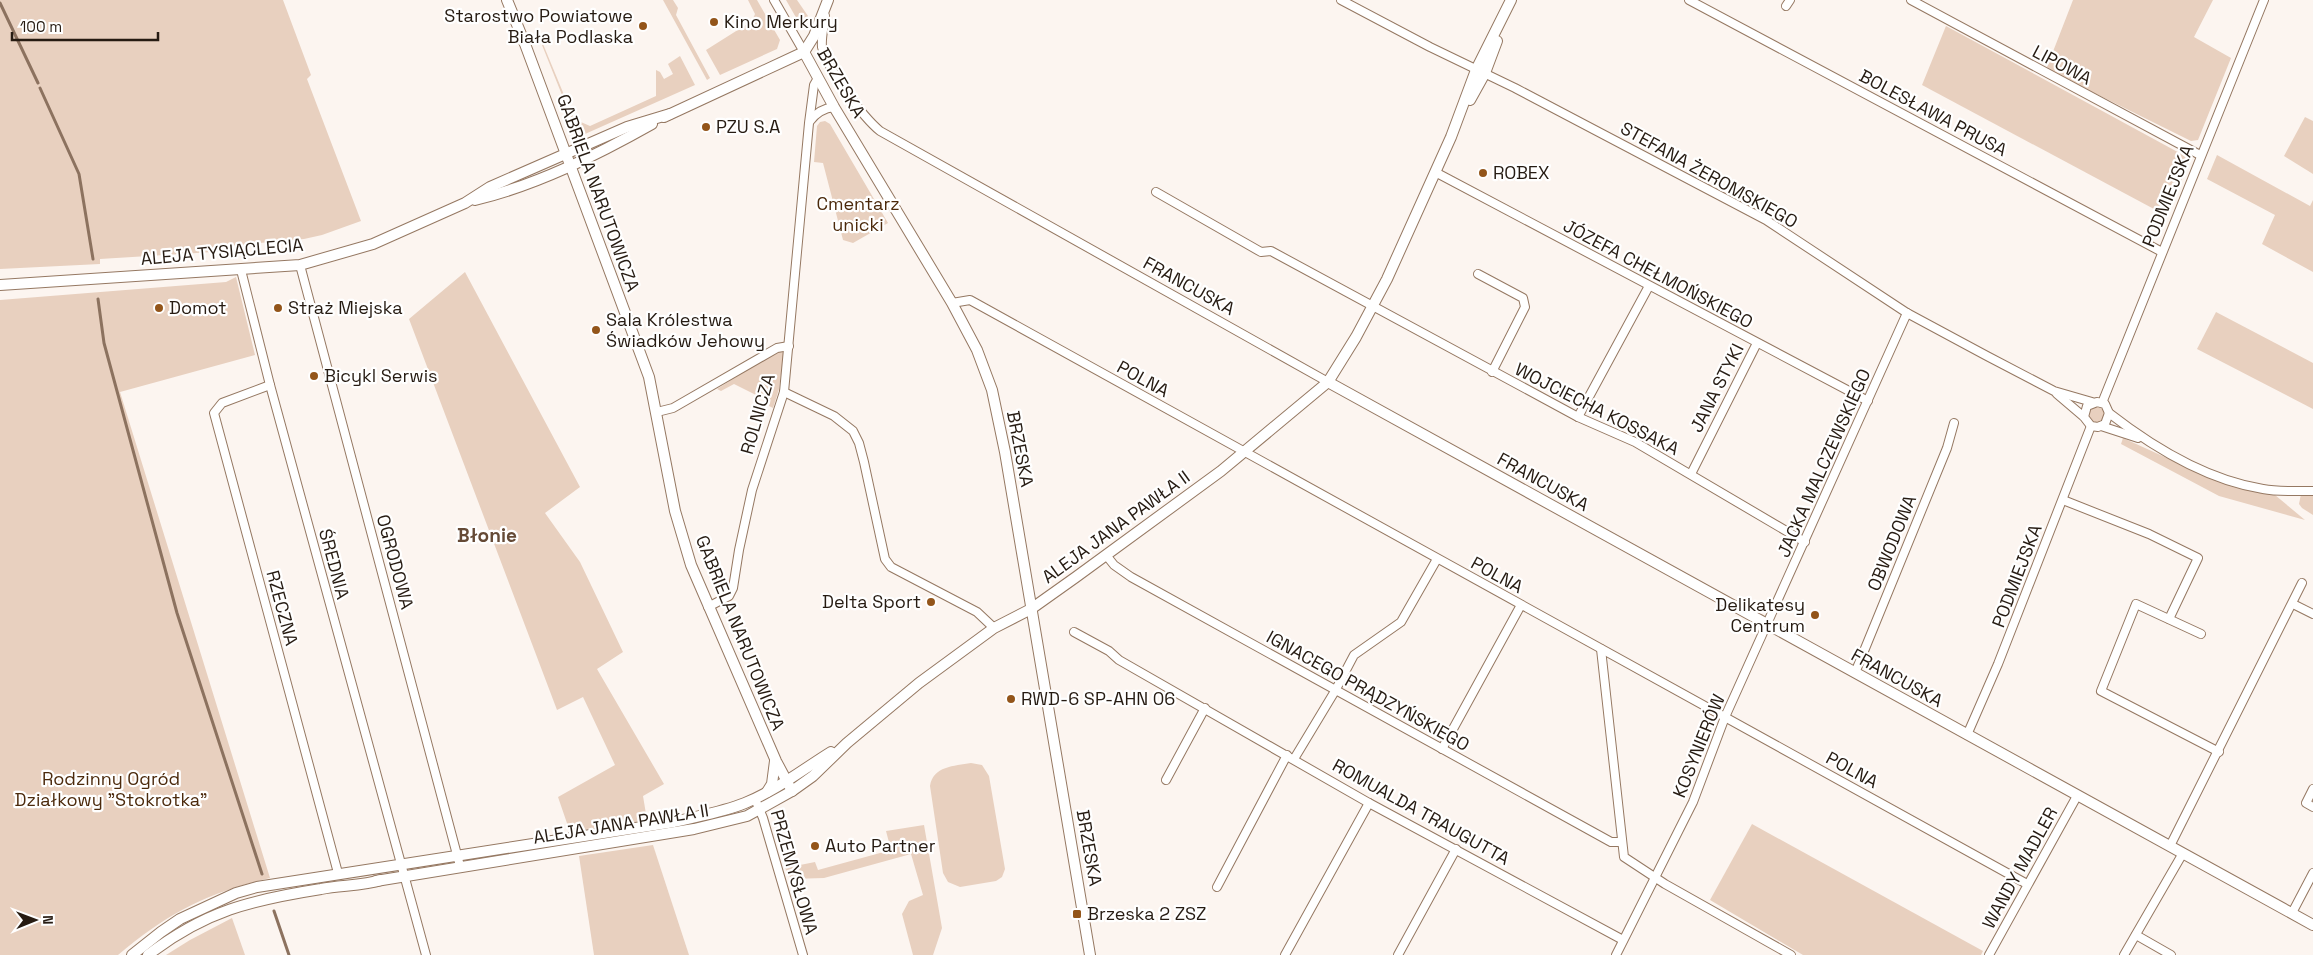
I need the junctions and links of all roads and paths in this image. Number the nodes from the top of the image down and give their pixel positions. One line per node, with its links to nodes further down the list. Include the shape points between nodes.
1 (507, 0): 16 (street, GABRIELA NARUTOWICZA)
2 (774, 0): 10 (street, BRZESKA)
3 (828, 0): 9 (street)
4 (1341, 0): 11 (street, STEFANA ŻEROMSKIEGO)
5 (1512, 0): 11 (street, ALEJA JANA PAWŁA II)
6 (1689, 0): 22 (street, BOLESŁAWA PRUSA)
7 (1911, 0): 17 (street, LIPOWA)
8 (2262, 1): 17 (street, PODMIEJSKA)
9 (825, 11): 10 (street); 34 (street, FRANCUSKA, via 822,46 826,58 855,104 880,131)
10 (804, 52): 12 (street, BRZESKA); 14 (street, ALEJA TYSIĄCLECIA)
11 (1480, 71): 19 (street, ALEJA JANA PAWŁA II); 30 (street, STEFANA ŻEROMSKIEGO, via 1766,220)
12 (818, 78): 13 (street, BRZESKA); 15 (street, ROLNICZA, via 814,85)
13 (834, 107): 15 (street, via 818,113); 28 (street, BRZESKA)
14 (670, 114): 16 (street, ALEJA TYSIĄCLECIA, via 627,127); 18 (street, ALEJA TYSIĄCLECIA)
15 (809, 123): 32 (street, ROLNICZA)
16 (566, 154): 18 (street, GABRIELA NARUTOWICZA); 21 (street, ALEJA TYSIĄCLECIA, via 490,187)
17 (2200, 155): 22 (street, PODMIEJSKA)
18 (569, 166): 21 (street, ALEJA TYSIĄCLECIA, via 497,195); 41 (street, GABRIELA NARUTOWICZA, via 649,377)
19 (1435, 172): 27 (street, JÓZEFA CHEŁMOŃSKIEGO); 29 (street, ALEJA JANA PAWŁA II)
20 (1156, 192): 29 (street, via 1261,252 1271,251)
21 (464, 203): 23 (street, ALEJA TYSIĄCLECIA, via 364,247)
22 (2162, 252): 40 (street, PODMIEJSKA)
23 (300, 265): 24 (street, ALEJA TYSIĄCLECIA); 91 (street, OGRODOWA)
24 (241, 270): 26 (street, ALEJA TYSIĄCLECIA); 35 (street, ŚREDNIA)
25 (1478, 274): 33 (street, via 1523,298 1525,307)
26 (0, 285)
27 (1649, 286): 31 (street, JÓZEFA CHEŁMOŃSKIEGO); 43 (street)
28 (952, 303): 49 (street, POLNA, via 970,300); 60 (street, BRZESKA, via 977,350 992,390)
29 (1372, 308): 33 (street, WOJCIECHA KOSSAKA); 34 (street, ALEJA JANA PAWŁA II)
30 (1907, 313): 36 (street, STEFANA ŻEROMSKIEGO); 38 (street, JACKA MALCZEWSKIEGO)
31 (1757, 343): 38 (street, JÓZEFA CHEŁMOŃSKIEGO); 50 (street, JANA STYKI)
32 (789, 346): 37 (street, ROLNICZA); 41 (street, via 777,348 673,408)
33 (1492, 372): 43 (street, WOJCIECHA KOSSAKA)
34 (1328, 382): 49 (street, ALEJA JANA PAWŁA II); 63 (street, FRANCUSKA)
35 (270, 385): 92 (street, ŚREDNIA); 93 (street, RZECZNA, via 222,403 214,414)
36 (2054, 391): 39 (street, STEFANA ŻEROMSKIEGO); 44 (street, STEFANA ŻEROMSKIEGO)
37 (784, 392): 59 (street, ROLNICZA, via 752,490 733,588 729,596); 64 (street, via 834,416 853,431 864,462 884,559 891,567 977,612)
38 (1868, 401): 53 (street, JACKA MALCZEWSKIEGO)
39 (2092, 402): 40 (street); 44 (street)
40 (2102, 403): 42 (street)
41 (657, 412): 59 (street, GABRIELA NARUTOWICZA, via 675,511)
42 (2109, 413): 47 (street, via 2108,421); 48 (street)
43 (1578, 417): 50 (street, WOJCIECHA KOSSAKA, via 1635,442)
44 (2084, 417): 46 (street)
45 (1954, 423): 68 (street, OBWODOWA, via 1947,448)
46 (2091, 426): 47 (street); 52 (street, PODMIEJSKA)
47 (2101, 426): 48 (street)
48 (2147, 442): 51 (street, via 2198,468 2241,484 2279,491)
49 (1245, 453): 54 (street, ALEJA JANA PAWŁA II); 55 (street, POLNA)
50 (1691, 474): 53 (street, WOJCIECHA KOSSAKA)
51 (2313, 491)
52 (2062, 500): 62 (street, via 2149,534 2198,558); 72 (street, PODMIEJSKA)
53 (1805, 542): 63 (street, JACKA MALCZEWSKIEGO)
54 (1106, 555): 60 (street, ALEJA JANA PAWŁA II); 69 (street, IGNACEGO PRĄDZYŃSKIEGO, via 1131,577)
55 (1437, 558): 58 (street, POLNA); 69 (street, via 1401,622 1354,655)
56 (2302, 583): 57 (street)
57 (2293, 604): 61 (street); 74 (street)
58 (1521, 605): 67 (street, POLNA); 73 (street)
59 (708, 607): 76 (street, GABRIELA NARUTOWICZA)
60 (1030, 609): 64 (street, ALEJA JANA PAWŁA II); 111 (street, BRZESKA)
61 (2313, 614)
62 (2169, 619): 66 (street); 74 (street, via 2136,604 2101,691)
63 (1768, 625): 68 (street, FRANCUSKA); 71 (street, KOSYNIERÓW)
64 (994, 628): 78 (street, ALEJA JANA PAWŁA II)
65 (1074, 632): 70 (street, ROMUALDA TRAUGUTTA)
66 (2201, 634)
67 (1601, 649): 71 (street, POLNA); 86 (street)
68 (1855, 673): 72 (street, FRANCUSKA)
69 (1335, 691): 73 (street, IGNACEGO PRĄDZYŃSKIEGO); 75 (street)
70 (1206, 708): 75 (street, ROMUALDA TRAUGUTTA); 77 (street)
71 (1725, 717): 95 (street, KOSYNIERÓW, via 1693,802); 100 (street, POLNA)
72 (1967, 735): 81 (street, FRANCUSKA)
73 (1442, 749): 86 (street, IGNACEGO PRĄDZYŃSKIEGO, via 1611,842)
74 (2219, 752): 88 (street)
75 (1290, 757): 83 (street, ROMUALDA TRAUGUTTA); 101 (street)
76 (775, 760): 78 (street, GABRIELA NARUTOWICZA); 80 (street, via 772,784)
77 (1166, 780)
78 (790, 787): 80 (street, ALEJA JANA PAWŁA II); 85 (street, ALEJA JANA PAWŁA II)
79 (2313, 790): 84 (street, via 2306,803)
80 (767, 793): 82 (street, ALEJA JANA PAWŁA II)
81 (2077, 796): 88 (street, FRANCUSKA); 100 (street, WANDY MADLER)
82 (755, 799): 85 (street, PRZEMYSŁOWA); 87 (street, ALEJA JANA PAWŁA II, via 732,808)
83 (1369, 803): 89 (street, ROMUALDA TRAUGUTTA); 112 (street)
84 (2313, 807)
85 (761, 810): 87 (street, ALEJA JANA PAWŁA II, via 734,821 694,829); 110 (street, PRZEMYSŁOWA)
86 (1621, 842): 95 (street, via 1626,861)
87 (573, 843): 91 (street, ALEJA JANA PAWŁA II)
88 (2170, 846): 90 (street, FRANCUSKA)
89 (1456, 849): 106 (street, ROMUALDA TRAUGUTTA); 113 (street)
90 (2182, 852): 103 (street, FRANCUSKA); 105 (street)
91 (459, 862): 92 (street, ALEJA JANA PAWŁA II); 96 (street, ALEJA JANA PAWŁA II)
92 (401, 865): 93 (street, ALEJA JANA PAWŁA II); 96 (street, ŚREDNIA); 98 (street, ALEJA JANA PAWŁA II, via 392,875)
93 (338, 873): 97 (street, ALEJA JANA PAWŁA II); 99 (street)
94 (2313, 873): 103 (street)
95 (1656, 877): 106 (street, KOSYNIERÓW); 115 (street)
96 (405, 878): 98 (street, ALEJA JANA PAWŁA II); 109 (street, ŚREDNIA)
97 (301, 879): 102 (street); 107 (street, ALEJA JANA PAWŁA II, via 257,887 224,898 174,923)
98 (376, 881): 99 (street, ALEJA JANA PAWŁA II)
99 (351, 884): 102 (street, ALEJA JANA PAWŁA II)
100 (2027, 884): 116 (street, WANDY MADLER)
101 (1217, 887)
102 (289, 894): 108 (street, ALEJA JANA PAWŁA II, via 223,910 185,928)
103 (2292, 913): 104 (street, FRANCUSKA)
104 (2313, 925)
105 (2136, 935): 117 (street); 118 (street)
106 (1624, 940): 114 (street, KOSYNIERÓW)
107 (132, 955)
108 (148, 955)
109 (426, 955)
110 (802, 955)
111 (1090, 955)
112 (1285, 955)
113 (1398, 955)
114 (1616, 955)
115 (1791, 955)
116 (1989, 955)
117 (2124, 955)
118 (2171, 955)

